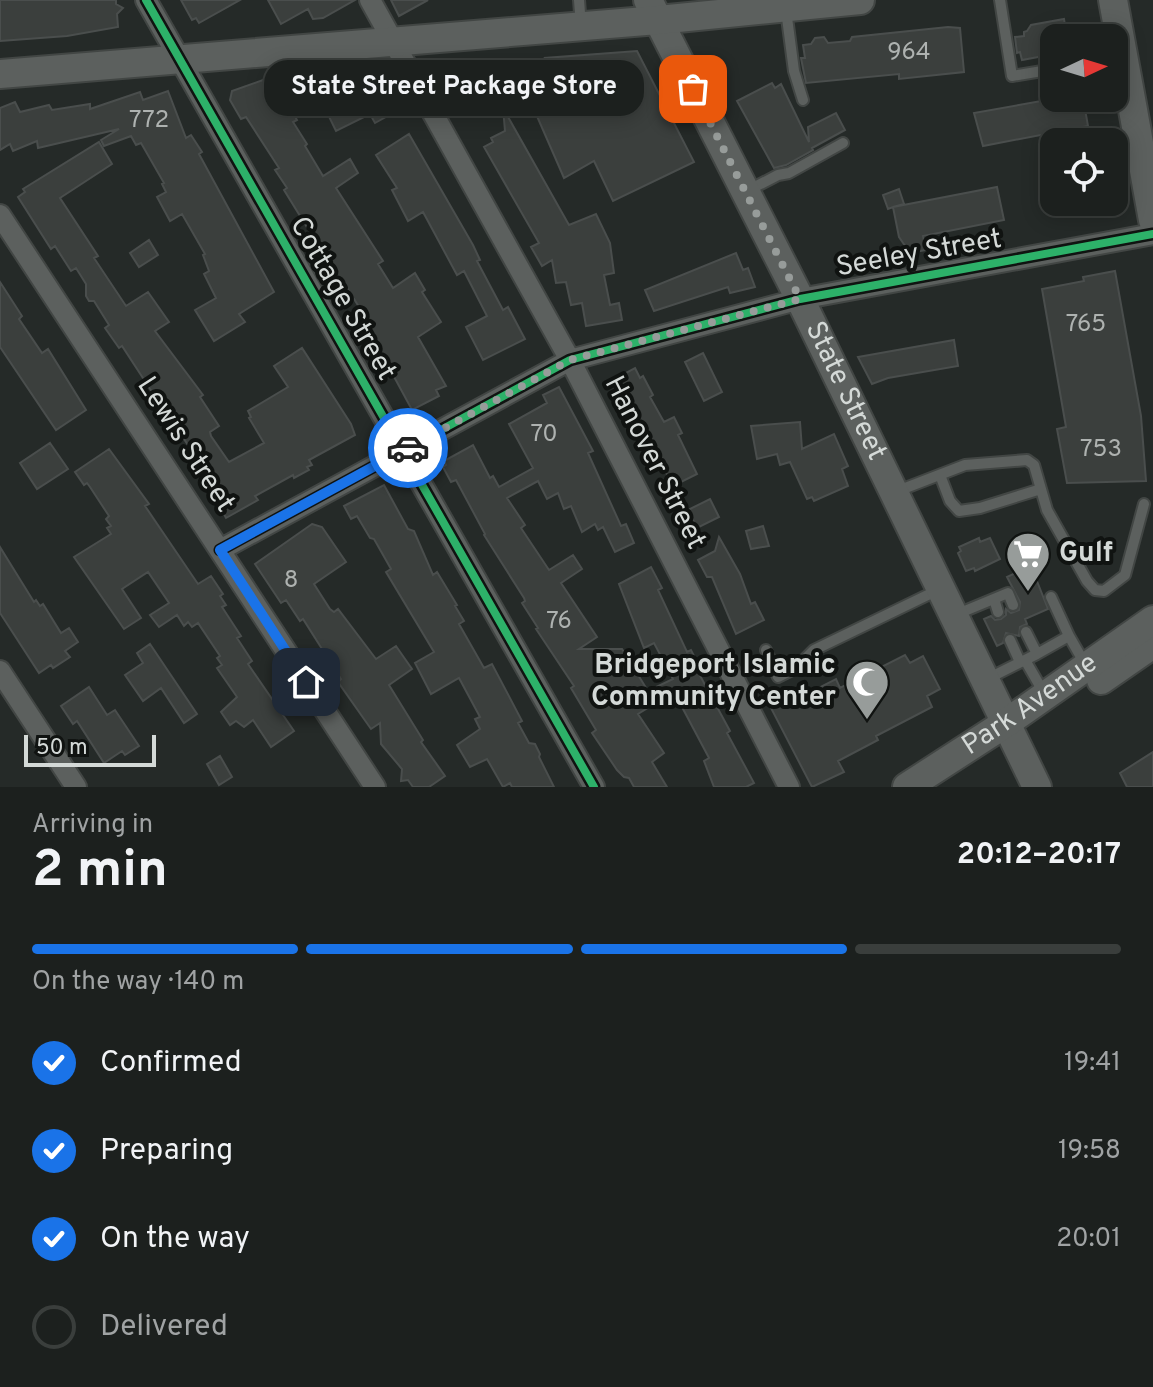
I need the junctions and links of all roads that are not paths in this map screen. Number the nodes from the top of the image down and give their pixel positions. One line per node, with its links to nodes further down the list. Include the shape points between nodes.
1 (146, 0): 12 (street, Cottage Street)
2 (370, 0): 11 (street, Hanover Street)
3 (860, 0): 7 (main road)
4 (1000, 0): 13 (lane, via 1012,76)
5 (1113, 0): 10 (main road)
6 (723, 7): 7 (main road); 8 (main road)
7 (786, 8): 16 (lane)
8 (653, 10): 9 (main road); 19 (main road, State Street)
9 (580, 13): 11 (main road)
10 (1116, 24)
11 (394, 41): 12 (main road); 24 (street, Hanover Street)
12 (180, 60): 14 (main road); 25 (street, Cottage Street)
13 (1040, 71)
14 (0, 74)
15 (1128, 83): 18 (main road, via 1139,117)
16 (803, 100)
17 (843, 143): 19 (lane)
18 (1150, 191): 21 (main road)
19 (745, 192): 23 (main road, State Street)
20 (0, 215): 30 (street, Lewis Street)
21 (1153, 220)
22 (1153, 234): 23 (street, Seeley Street)
23 (800, 299): 24 (street, Seeley Street); 28 (main road, State Street)
24 (570, 360): 25 (street, Seeley Street); 53 (street, Hanover Street)
25 (403, 451): 30 (street, Seeley Street); 52 (street, Cottage Street)
26 (940, 475): 27 (lane, via 965,465 1027,460 1034,465); 27 (lane, via 959,511); 28 (lane)
27 (1041, 489): 29 (lane, via 1047,510 1095,590 1104,591 1125,575)
28 (894, 493): 31 (main road, State Street)
29 (1144, 504)
30 (220, 550): 51 (street, Lewis Street)
31 (940, 589): 36 (main road, State Street); 42 (lane, via 814,650 778,677)
32 (1051, 597): 39 (lane)
33 (994, 599): 34 (lane, via 1008,593); 35 (lane); 36 (lane)
34 (1013, 605)
35 (998, 612)
36 (953, 616): 47 (main road, State Street)
37 (1153, 620): 45 (main road, Park Avenue)
38 (1026, 632): 43 (lane)
39 (1069, 636): 43 (lane); 45 (lane)
40 (1010, 640): 44 (lane)
41 (1153, 644): 49 (main road, Park Avenue)
42 (766, 650)
43 (1037, 654): 44 (lane)
44 (1022, 661): 47 (lane); 48 (lane)
45 (1086, 667): 48 (main road, Park Avenue)
46 (0, 671): 50 (street)
47 (985, 680): 49 (main road, State Street)
48 (1045, 695): 49 (main road, Park Avenue)
49 (1010, 731): 54 (main road, Park Avenue); 55 (main road, Park Avenue); 56 (main road, State Street)
50 (76, 787)
51 (375, 787)
52 (594, 787)
53 (789, 787)
54 (907, 787)
55 (941, 787)
56 (1037, 787)

